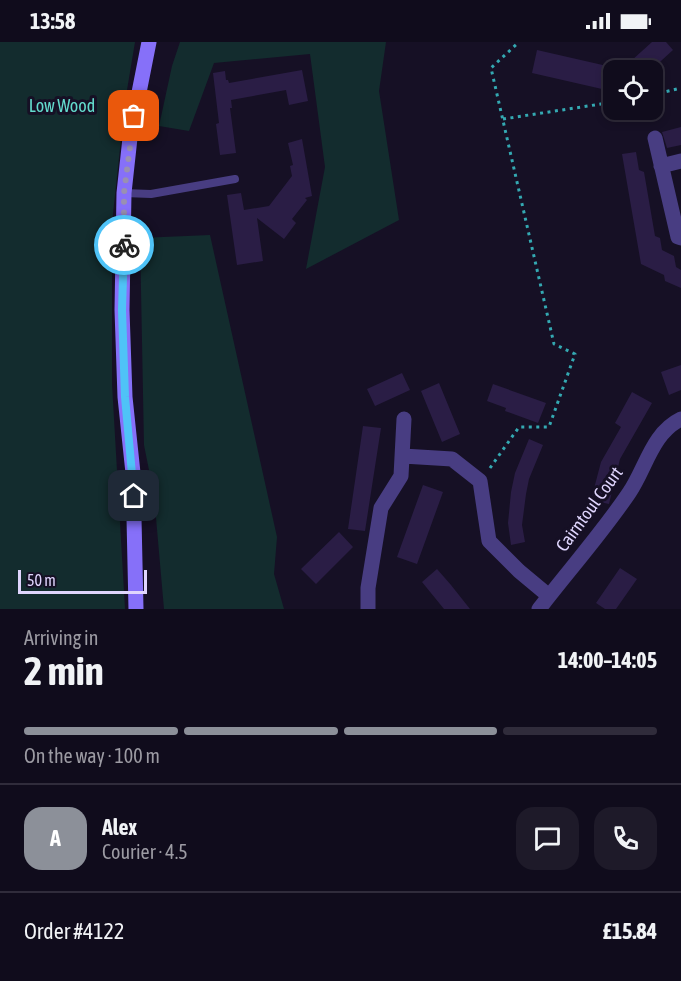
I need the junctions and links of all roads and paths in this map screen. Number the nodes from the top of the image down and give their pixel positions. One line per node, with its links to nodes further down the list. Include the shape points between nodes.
1 (149, 42): 11 (main road, via 130,138)
2 (519, 42): 6 (path, via 491,68)
3 (681, 88): 4 (path)
4 (663, 92)
5 (603, 104): 6 (path)
6 (503, 119): 16 (path, via 554,344 575,354 549,427 519,427)
7 (655, 138): 9 (street)
8 (681, 161): 9 (street)
9 (661, 166): 12 (street)
10 (235, 179): 11 (lane, via 151,194)
11 (124, 193): 18 (main road, via 125,397 133,473)
12 (681, 238)
13 (681, 418): 17 (street, Cairntoul Court, via 661,435 630,492)
14 (404, 419): 15 (street)
15 (403, 456): 16 (street, via 452,459); 19 (street, via 401,476 381,508)
16 (480, 481): 17 (street, via 489,541)
17 (549, 596): 20 (street, Cairntoul Court)
18 (136, 609)
19 (368, 609)
20 (539, 609)

